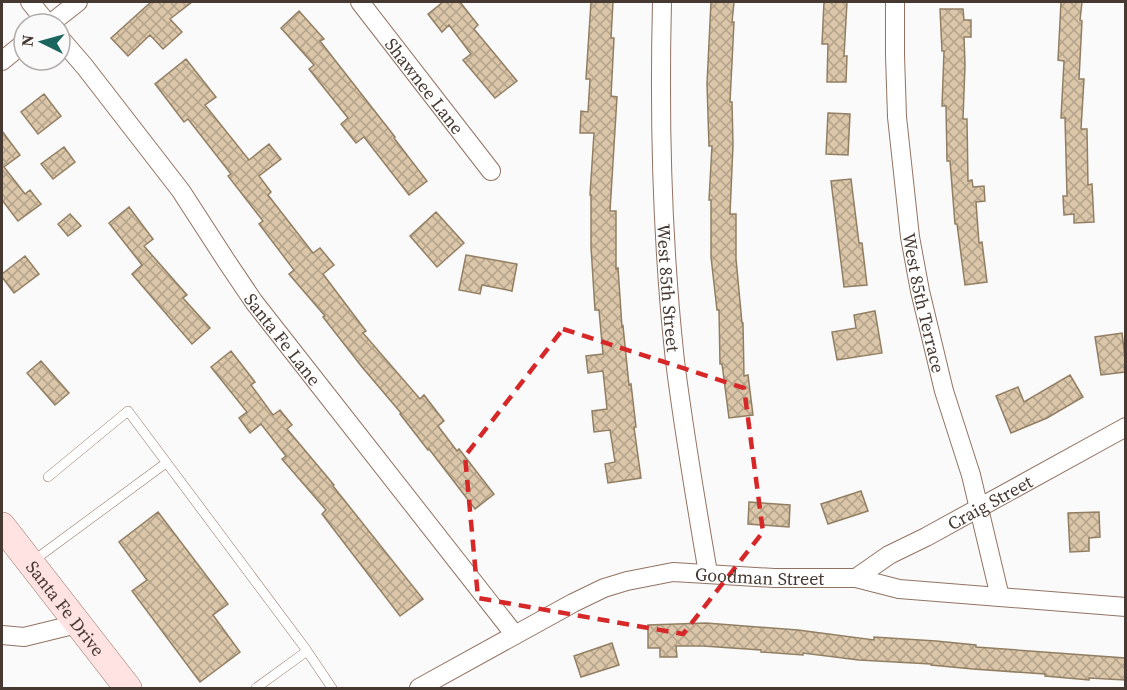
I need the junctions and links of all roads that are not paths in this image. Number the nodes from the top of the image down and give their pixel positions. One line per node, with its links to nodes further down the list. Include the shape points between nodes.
1 (78, 2): 5 (street)
2 (360, 2): 7 (street, Shawnee Lane)
3 (662, 2): 14 (street, West 85th Street, via 661,153 668,287 688,453)
4 (895, 2): 11 (street, West 85th Terrace, via 897,117 910,237 944,391)
5 (65, 12)
6 (72, 52): 20 (street, Santa Fe Lane, via 181,190 254,302)
7 (491, 171)
8 (1125, 427): 11 (street, Craig Street)
9 (166, 463): 10 (lane, via 128,411); 13 (lane); 21 (lane)
10 (48, 477)
11 (978, 509): 15 (street, Craig Street, via 889,555); 16 (street, West 85th Terrace)
12 (2, 526): 13 (main road, Santa Fe Drive)
13 (30, 563): 18 (main road, Santa Fe Drive)
14 (708, 573): 15 (street, Goodman Street); 20 (street, Goodman Street, via 656,574 615,584)
15 (856, 578): 16 (street, Goodman Street, via 899,589)
16 (1000, 597): 17 (street, Goodman Street)
17 (1125, 607)
18 (77, 624): 19 (street, via 24,637); 22 (main road, Santa Fe Drive)
19 (2, 635)
20 (515, 635): 25 (street, Goodman Street)
21 (307, 651): 23 (lane); 24 (lane)
22 (128, 688)
23 (256, 688)
24 (332, 688)
25 (419, 688)

